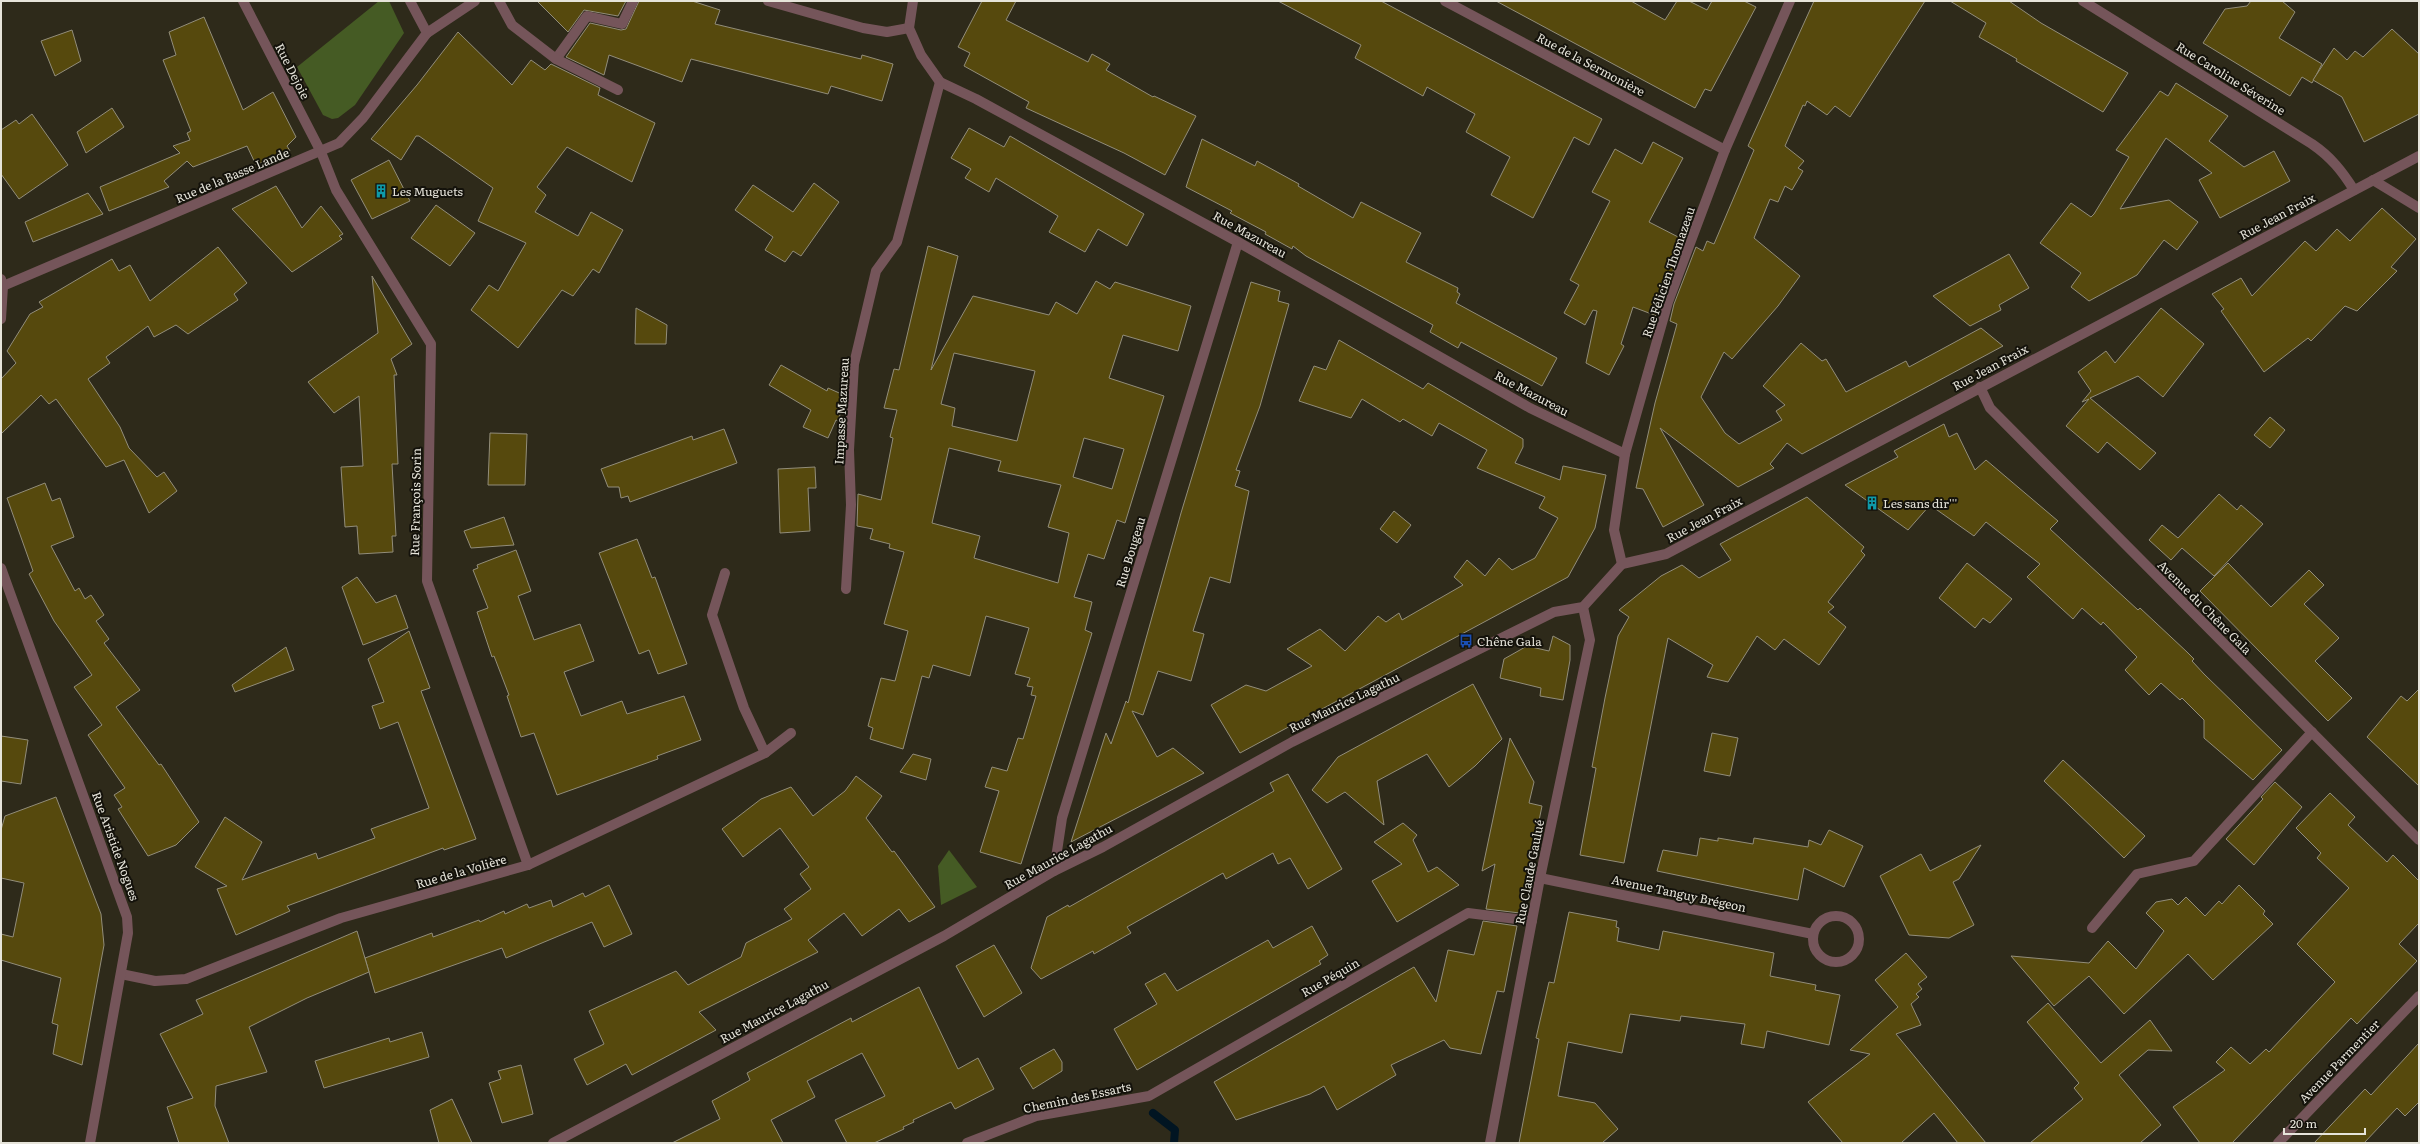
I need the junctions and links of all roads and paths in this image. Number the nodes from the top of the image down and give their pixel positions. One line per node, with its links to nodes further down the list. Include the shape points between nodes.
1 (243, 1): 17 (street, Rue Dejoie)
2 (410, 1): 12 (street)
3 (475, 1): 12 (street, Rue de la Basse Lande)
4 (499, 1): 13 (street, via 512,25)
5 (633, 1): 13 (street, via 622,24 588,16)
6 (768, 1): 11 (street, via 863,28 887,32)
7 (912, 1): 11 (street)
8 (1445, 1): 16 (street, Rue de la Sermonière)
9 (1790, 1): 16 (street, Rue Félicien Thomazeau)
10 (2083, 1): 20 (street, Rue Caroline Séverine, via 2318,148 2342,171)
11 (909, 28): 14 (street, Rue Mazureau, via 921,55)
12 (427, 33): 17 (street, Rue de la Basse Lande, via 363,118 339,143)
13 (556, 59): 15 (street)
14 (940, 82): 22 (street, Rue Mazureau, via 976,99); 30 (street, Impasse Mazureau, via 897,242 876,271 854,364 849,450 852,505)
15 (618, 90)
16 (1725, 150): 26 (street, Rue Félicien Thomazeau, via 1668,302)
17 (321, 152): 23 (street, Rue de la Basse Lande); 36 (street, Rue François Sorin, via 336,190 431,344 427,581)
18 (2419, 156): 19 (street, Rue Jean Fraix)
19 (2374, 180): 20 (street, Rue Jean Fraix); 21 (street)
20 (2354, 190): 25 (street, Rue Jean Fraix)
21 (2419, 208)
22 (1238, 242): 26 (street, Rue Mazureau, via 1530,408); 37 (street, Rue Bougeau, via 1062,818)
23 (2, 282): 24 (street, Rue de la Basse Lande)
24 (1, 319)
25 (1980, 387): 27 (street, Rue Jean Fraix, via 1666,554); 32 (street, Avenue du Chêne Gala, via 1990,408)
26 (1625, 454): 27 (street, Rue Félicien Thomazeau, via 1614,530)
27 (1622, 564): 31 (street)
28 (1, 568): 42 (street, Rue Aristide Nogues, via 127,917 128,933)
29 (725, 573): 34 (street, via 712,615 744,708)
30 (846, 589)
31 (1583, 607): 37 (street, Rue Maurice Lagathu, via 1554,612 1292,742 1103,847); 38 (street, Rue Claude Gaulué, via 1590,640)
32 (2312, 732): 35 (street, Avenue du Chêne Gala); 40 (street, via 2194,861 2137,874)
33 (791, 733): 34 (street, Rue de la Volière)
34 (765, 753): 36 (street, Rue de la Volière)
35 (2419, 840)
36 (528, 865): 42 (street, Rue de la Volière, via 341,918 186,980 154,981)
37 (1054, 871): 46 (street, Rue Maurice Lagathu, via 944,936)
38 (1540, 878): 39 (street, Rue Claude Gaulué); 41 (street, Avenue Tanguy Brégeon)
39 (1532, 921): 44 (street, Rue Péquin, via 1468,913); 48 (street, Rue Claude Gaulué)
40 (2092, 928)
41 (1813, 934): 41 (street, via 1814,947 1827,961 1846,960 1854,955 1860,942 1858,929 1854,923 1839,915 1828,916 1819,922)
42 (121, 974): 45 (street, Rue Aristide Nogues)
43 (2419, 996): 49 (street, Avenue Parmentier)
44 (1149, 1096): 47 (street, Chemin des Essarts, via 1036,1116)
45 (90, 1143)
46 (553, 1143)
47 (967, 1143)
48 (1490, 1143)
49 (2278, 1143)

